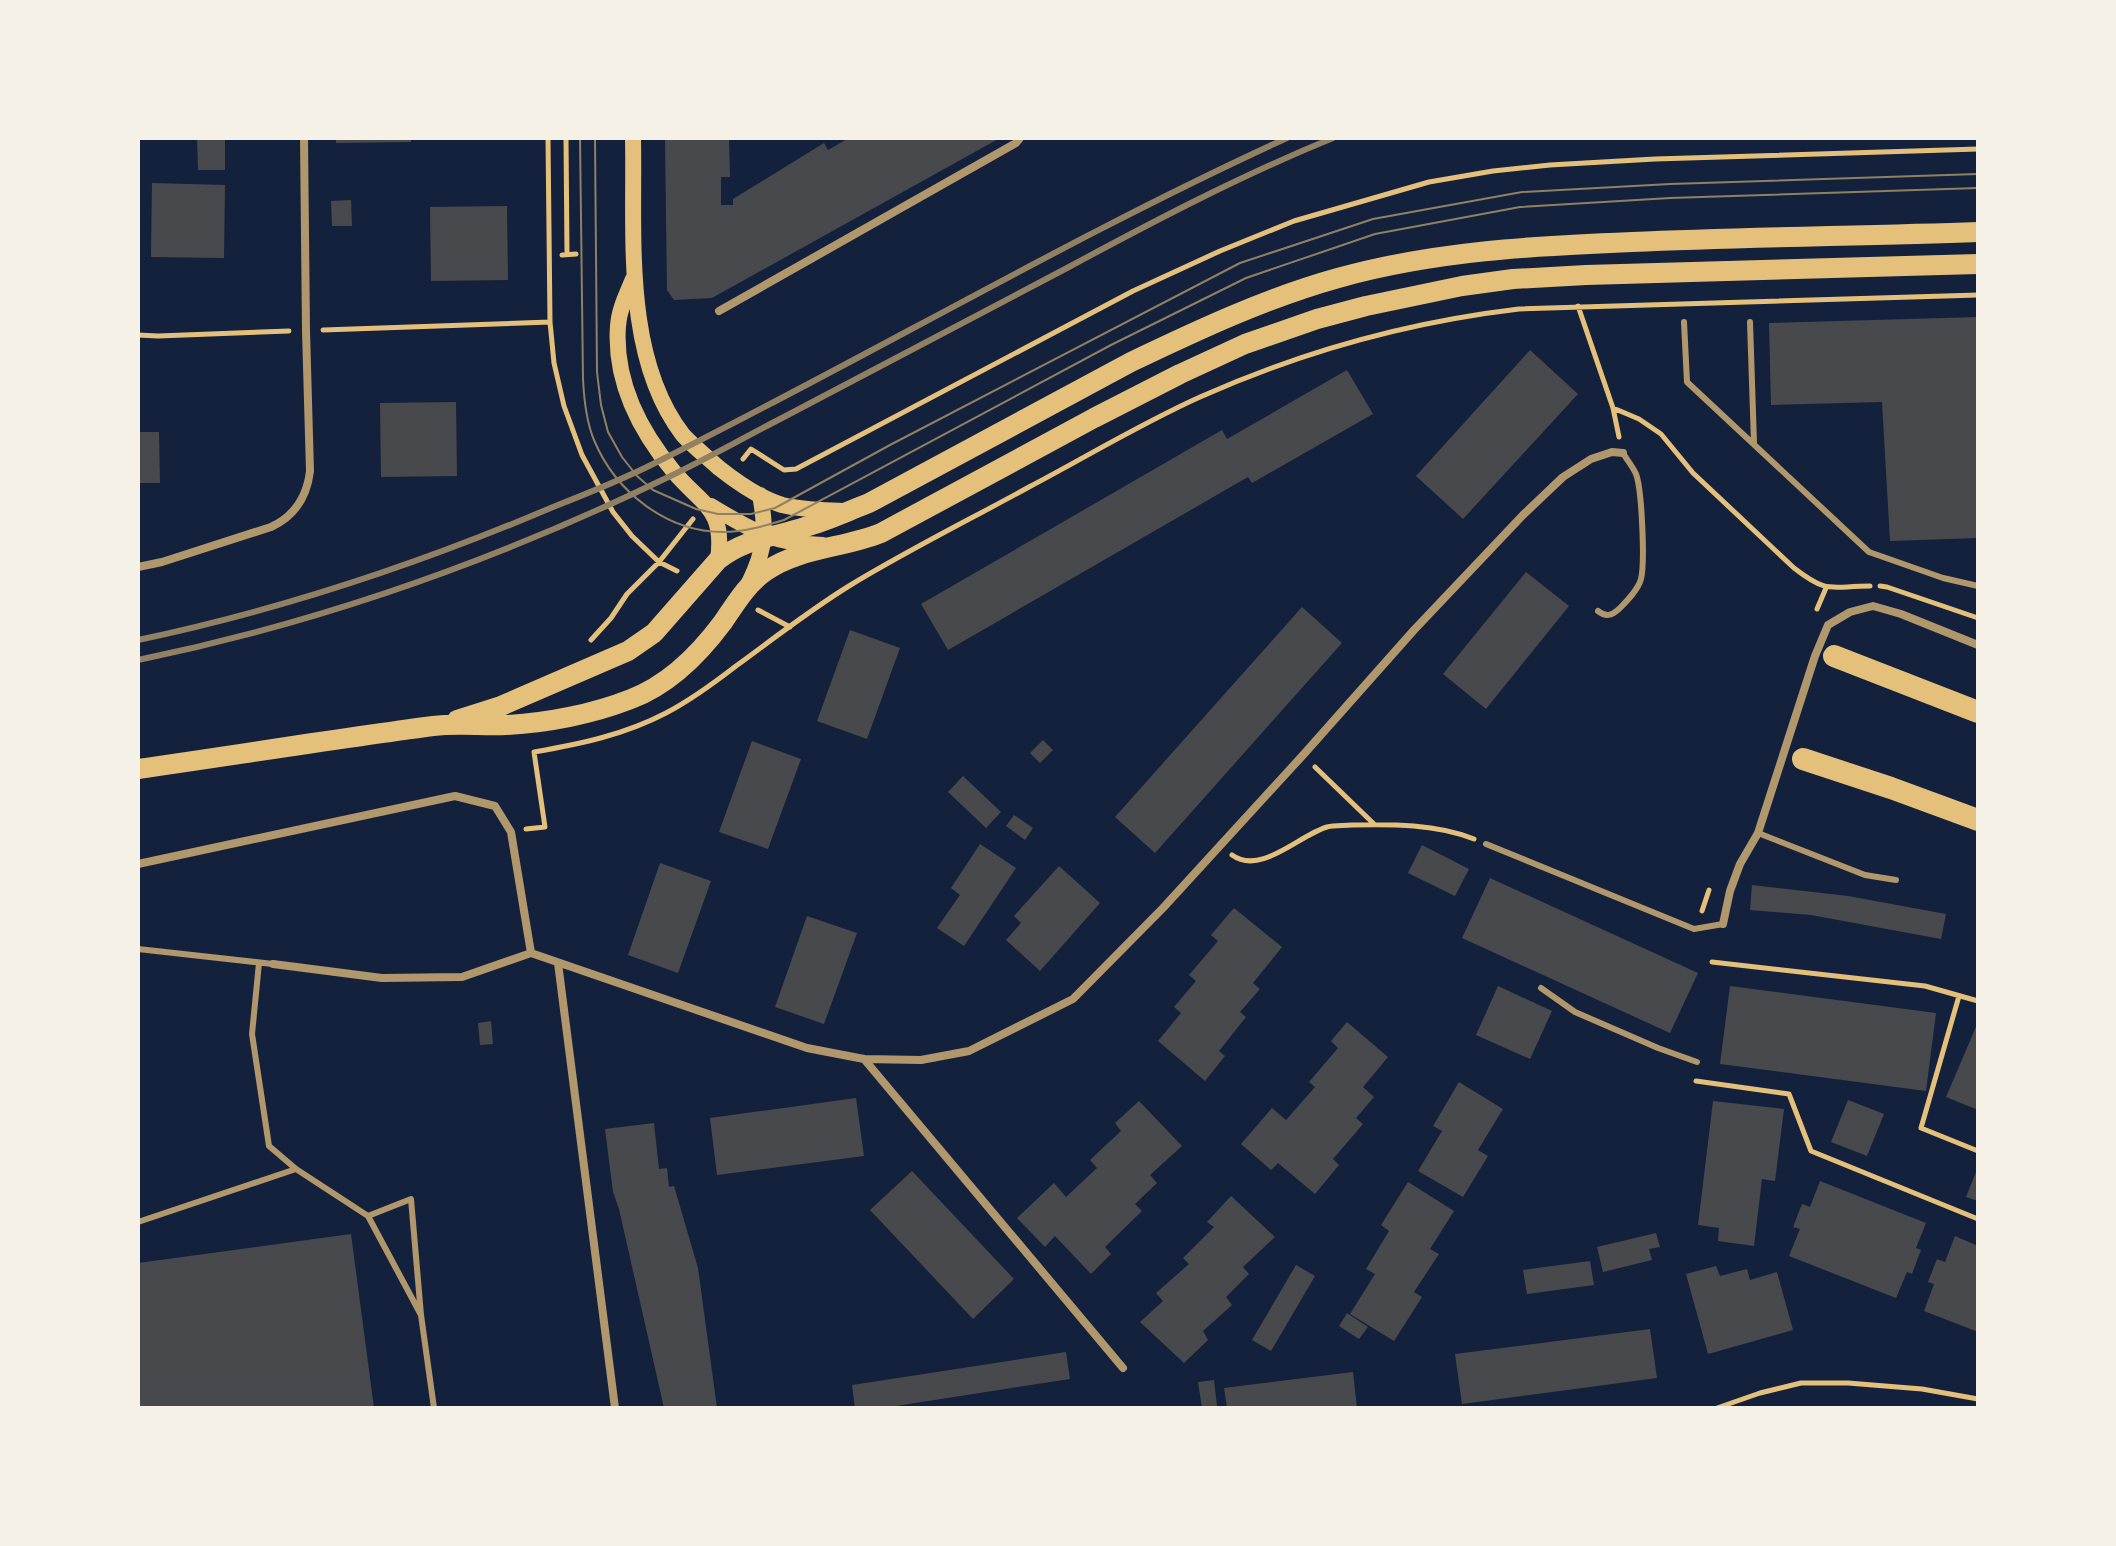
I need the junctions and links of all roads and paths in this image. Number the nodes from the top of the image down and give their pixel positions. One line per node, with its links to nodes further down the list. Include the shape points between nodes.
1 (304, 138): 17 (street)
2 (548, 138): 14 (path)
3 (566, 138): 8 (path, via 564,255)
4 (633, 138): 10 (main road)
5 (1020, 138): 13 (street)
6 (1978, 149): 22 (path, via 1550,165 1429,182 1294,221 1220,251 1133,291 796,469 784,470 751,449)
7 (1978, 232): 25 (main road, via 1523,247 1425,259 1339,278 1259,305 1131,362)
8 (576, 254)
9 (1978, 264): 28 (main road, via 1513,279 1366,306 1245,344 881,533)
10 (635, 273): 23 (main road, via 643,348 677,425 698,451); 24 (main road, via 618,324 624,387 648,438)
11 (1978, 295): 12 (path)
12 (1578, 306): 19 (path); 36 (path, via 1488,312 1402,329 1268,369 1114,441 848,587 790,627)
13 (719, 311)
14 (550, 322): 17 (path); 30 (path, via 558,385 587,467 613,512)
15 (1684, 322): 20 (lane, via 1687,382)
16 (1750, 322): 20 (lane)
17 (306, 331): 18 (path); 31 (street, via 310,471 299,505 271,527)
18 (138, 335)
19 (1613, 408): 21 (path); 35 (path, via 1661,434 1693,473 1794,568)
20 (1754, 443): 34 (lane, via 1869,552)
21 (1623, 453): 37 (lane, via 1640,490 1641,581 1617,611); 54 (street, via 1591,459 1523,515)
22 (742, 460)
23 (760, 495): 25 (main road, via 806,509); 27 (main road)
24 (705, 502): 27 (main road); 29 (main road, via 720,532)
25 (847, 512): 27 (main road)
26 (682, 531): 30 (path)
27 (765, 537): 28 (main road); 29 (main road); 33 (main road)
28 (841, 545): 33 (main road, via 781,562)
29 (718, 560): 44 (main road, via 654,633 628,651 501,706)
30 (659, 562): 32 (path); 38 (path)
31 (138, 567)
32 (685, 575)
33 (749, 585): 44 (main road, via 697,654 652,690 630,700 508,725)
34 (1978, 586)
35 (1826, 588)
36 (755, 609)
37 (1598, 611)
38 (591, 640)
39 (1978, 645): 52 (street, via 1873,606 1828,625)
40 (1834, 656): 41 (highway)
41 (1921, 689): 42 (highway); 43 (highway)
42 (1978, 701)
43 (1978, 712)
44 (438, 726): 47 (main road)
45 (534, 752): 51 (path)
46 (1803, 759): 49 (highway)
47 (138, 769)
48 (1321, 773): 50 (path)
49 (1978, 820)
50 (1375, 824): 53 (path, via 1458,833); 54 (path, via 1329,826 1256,861 1239,860)
51 (545, 827)
52 (1758, 833): 56 (lane, via 1865,875); 57 (street, via 1740,864)
53 (1486, 844): 57 (lane, via 1694,929)
54 (1220, 846): 67 (street, via 1073,999 969,1051 921,1060)
55 (138, 864): 59 (street, via 455,796 495,806 511,832)
56 (1896, 880)
57 (1723, 924)
58 (138, 949): 61 (lane)
59 (531, 953): 62 (street); 63 (street, via 462,977 382,978)
60 (1712, 962): 65 (path, via 1925,986)
61 (259, 963): 63 (lane); 71 (lane, via 252,1034 261,1102 269,1146)
62 (558, 963): 67 (street, via 807,1048); 79 (street)
63 (273, 964)
64 (1541, 988): 68 (lane, via 1575,1012)
65 (1959, 996): 66 (path); 70 (path, via 1921,1128)
66 (1978, 1001)
67 (864, 1059): 76 (street)
68 (1697, 1062)
69 (1695, 1080): 73 (path, via 1789,1094 1811,1151)
70 (1978, 1151)
71 (296, 1169): 72 (lane); 74 (lane)
72 (368, 1216): 75 (lane); 75 (lane, via 411,1199)
73 (1978, 1219)
74 (138, 1222)
75 (421, 1315): 78 (lane)
76 (1123, 1368)
77 (1978, 1399): 80 (path, via 1922,1389 1801,1383)
78 (434, 1408)
79 (615, 1408)
80 (1717, 1408)

